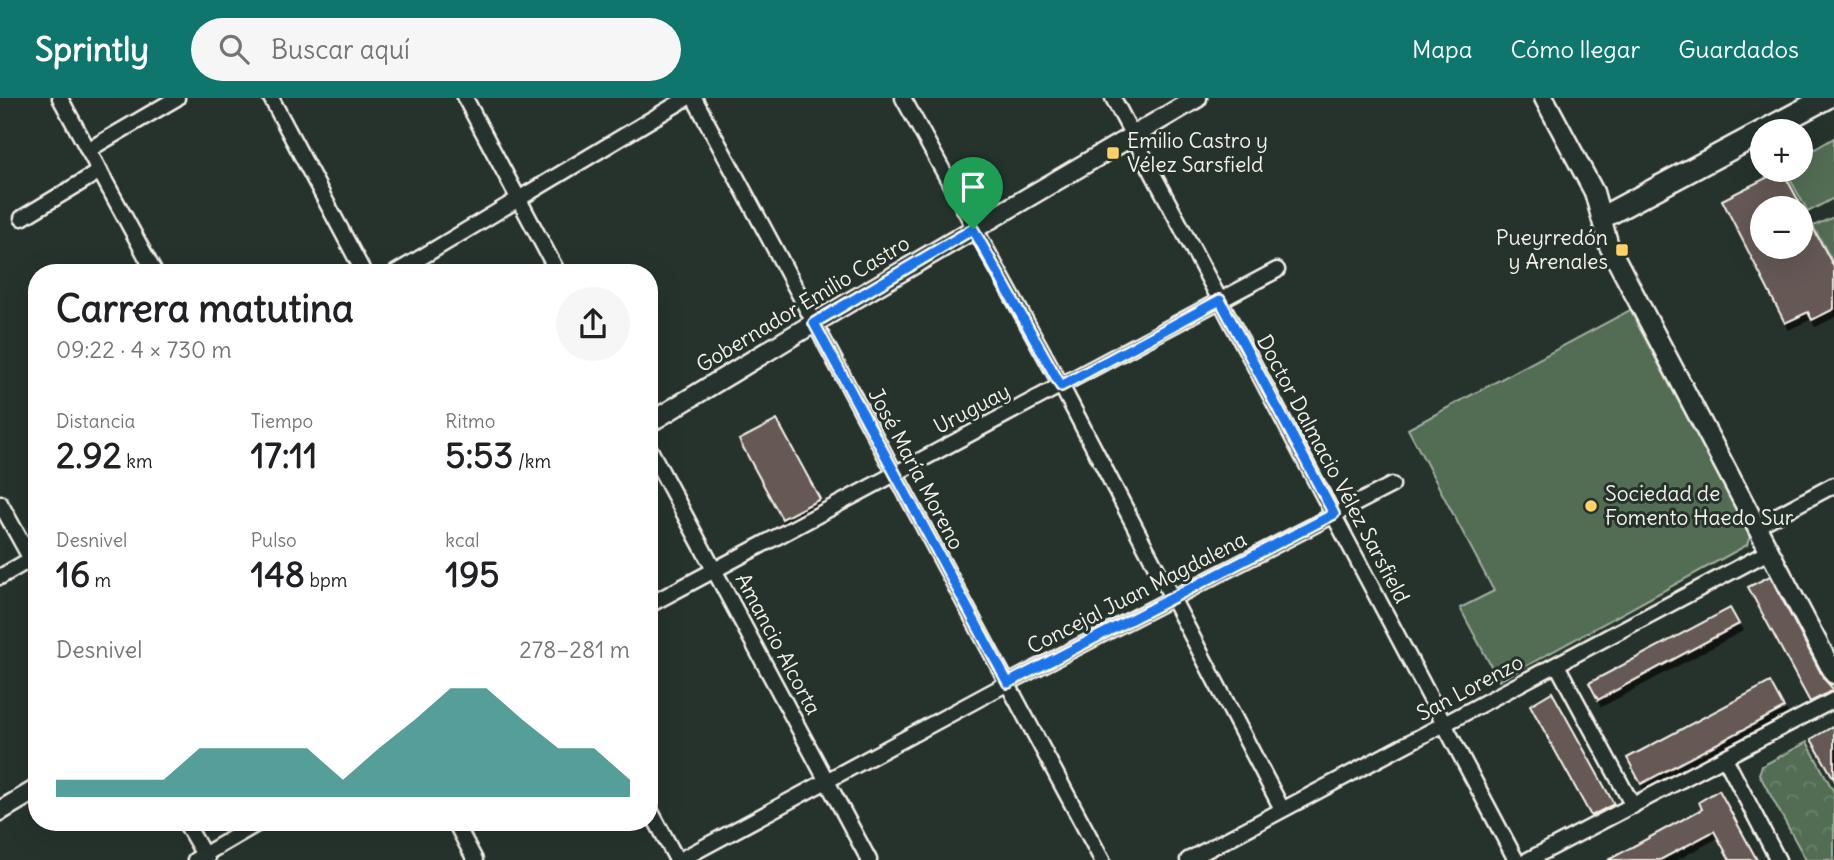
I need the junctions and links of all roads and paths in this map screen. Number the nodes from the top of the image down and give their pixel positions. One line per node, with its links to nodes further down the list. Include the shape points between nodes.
1 (60, 98): 15 (street)
2 (177, 98): 15 (street)
3 (271, 98): 22 (street)
4 (465, 98): 17 (street)
5 (687, 98): 17 (street)
6 (694, 98): 27 (street, José María Moreno)
7 (903, 98): 20 (street)
8 (1113, 98): 13 (street, Doctor Dalmacio Vélez Sarsfield)
9 (1198, 98): 13 (street, Gobernador Emilio Castro)
10 (1544, 98): 18 (street)
11 (1826, 98): 12 (main road)
12 (1787, 119)
13 (1133, 136): 20 (street, Gobernador Emilio Castro); 26 (street, Doctor Dalmacio Vélez Sarsfield)
14 (1750, 139): 18 (main road)
15 (88, 150): 16 (street)
16 (100, 171): 19 (street); 21 (street)
17 (519, 198): 23 (street); 24 (street)
18 (1603, 217): 36 (street, via 1609,246)
19 (22, 218)
20 (973, 229): 27 (street, Gobernador Emilio Castro); 28 (street)
21 (150, 264)
22 (359, 264)
23 (410, 264)
24 (553, 264)
25 (1276, 270): 26 (street, Uruguay)
26 (1220, 300): 28 (street, Uruguay); 35 (street, Doctor Dalmacio Vélez Sarsfield)
27 (814, 323): 29 (street, Gobernador Emilio Castro); 31 (street, José María Moreno)
28 (1061, 386): 31 (street, Uruguay); 42 (street)
29 (658, 418)
30 (658, 464): 40 (street, Amancio Alcorta)
31 (894, 474): 40 (street, Uruguay); 46 (street, José María Moreno)
32 (1392, 485): 35 (street, Concejal Juan Magdalena)
33 (1834, 485): 36 (street)
34 (0, 503): 38 (street)
35 (1334, 514): 42 (street, Concejal Juan Magdalena); 48 (street, Doctor Dalmacio Vélez Sarsfield)
36 (1757, 526): 37 (street)
37 (1770, 551): 44 (street, San Lorenzo); 45 (street)
38 (28, 554)
39 (28, 567): 41 (street)
40 (716, 569): 43 (street, Uruguay); 50 (street, Amancio Alcorta)
41 (0, 577)
42 (1172, 598): 46 (street, Concejal Juan Magdalena); 53 (street)
43 (658, 600)
44 (1557, 665): 48 (street, San Lorenzo); 52 (street)
45 (1834, 674)
46 (1008, 683): 50 (street, Concejal Juan Magdalena); 63 (street, José María Moreno)
47 (1834, 701): 49 (street)
48 (1444, 726): 53 (street, San Lorenzo); 65 (street, Doctor Dalmacio Vélez Sarsfield)
49 (1725, 758): 52 (street); 67 (street)
50 (827, 781): 61 (street, Concejal Juan Magdalena); 62 (street, Amancio Alcorta)
51 (28, 794): 54 (street)
52 (1633, 806): 66 (street)
53 (1282, 809): 64 (street, San Lorenzo)
54 (0, 811)
55 (658, 824): 61 (street)
56 (189, 831): 59 (street)
57 (246, 831): 59 (street)
58 (460, 831): 60 (street)
59 (202, 858)
60 (475, 860)
61 (678, 860)
62 (869, 860)
63 (1102, 860)
64 (1188, 860)
65 (1516, 860)
66 (1528, 860)
67 (1777, 860)

